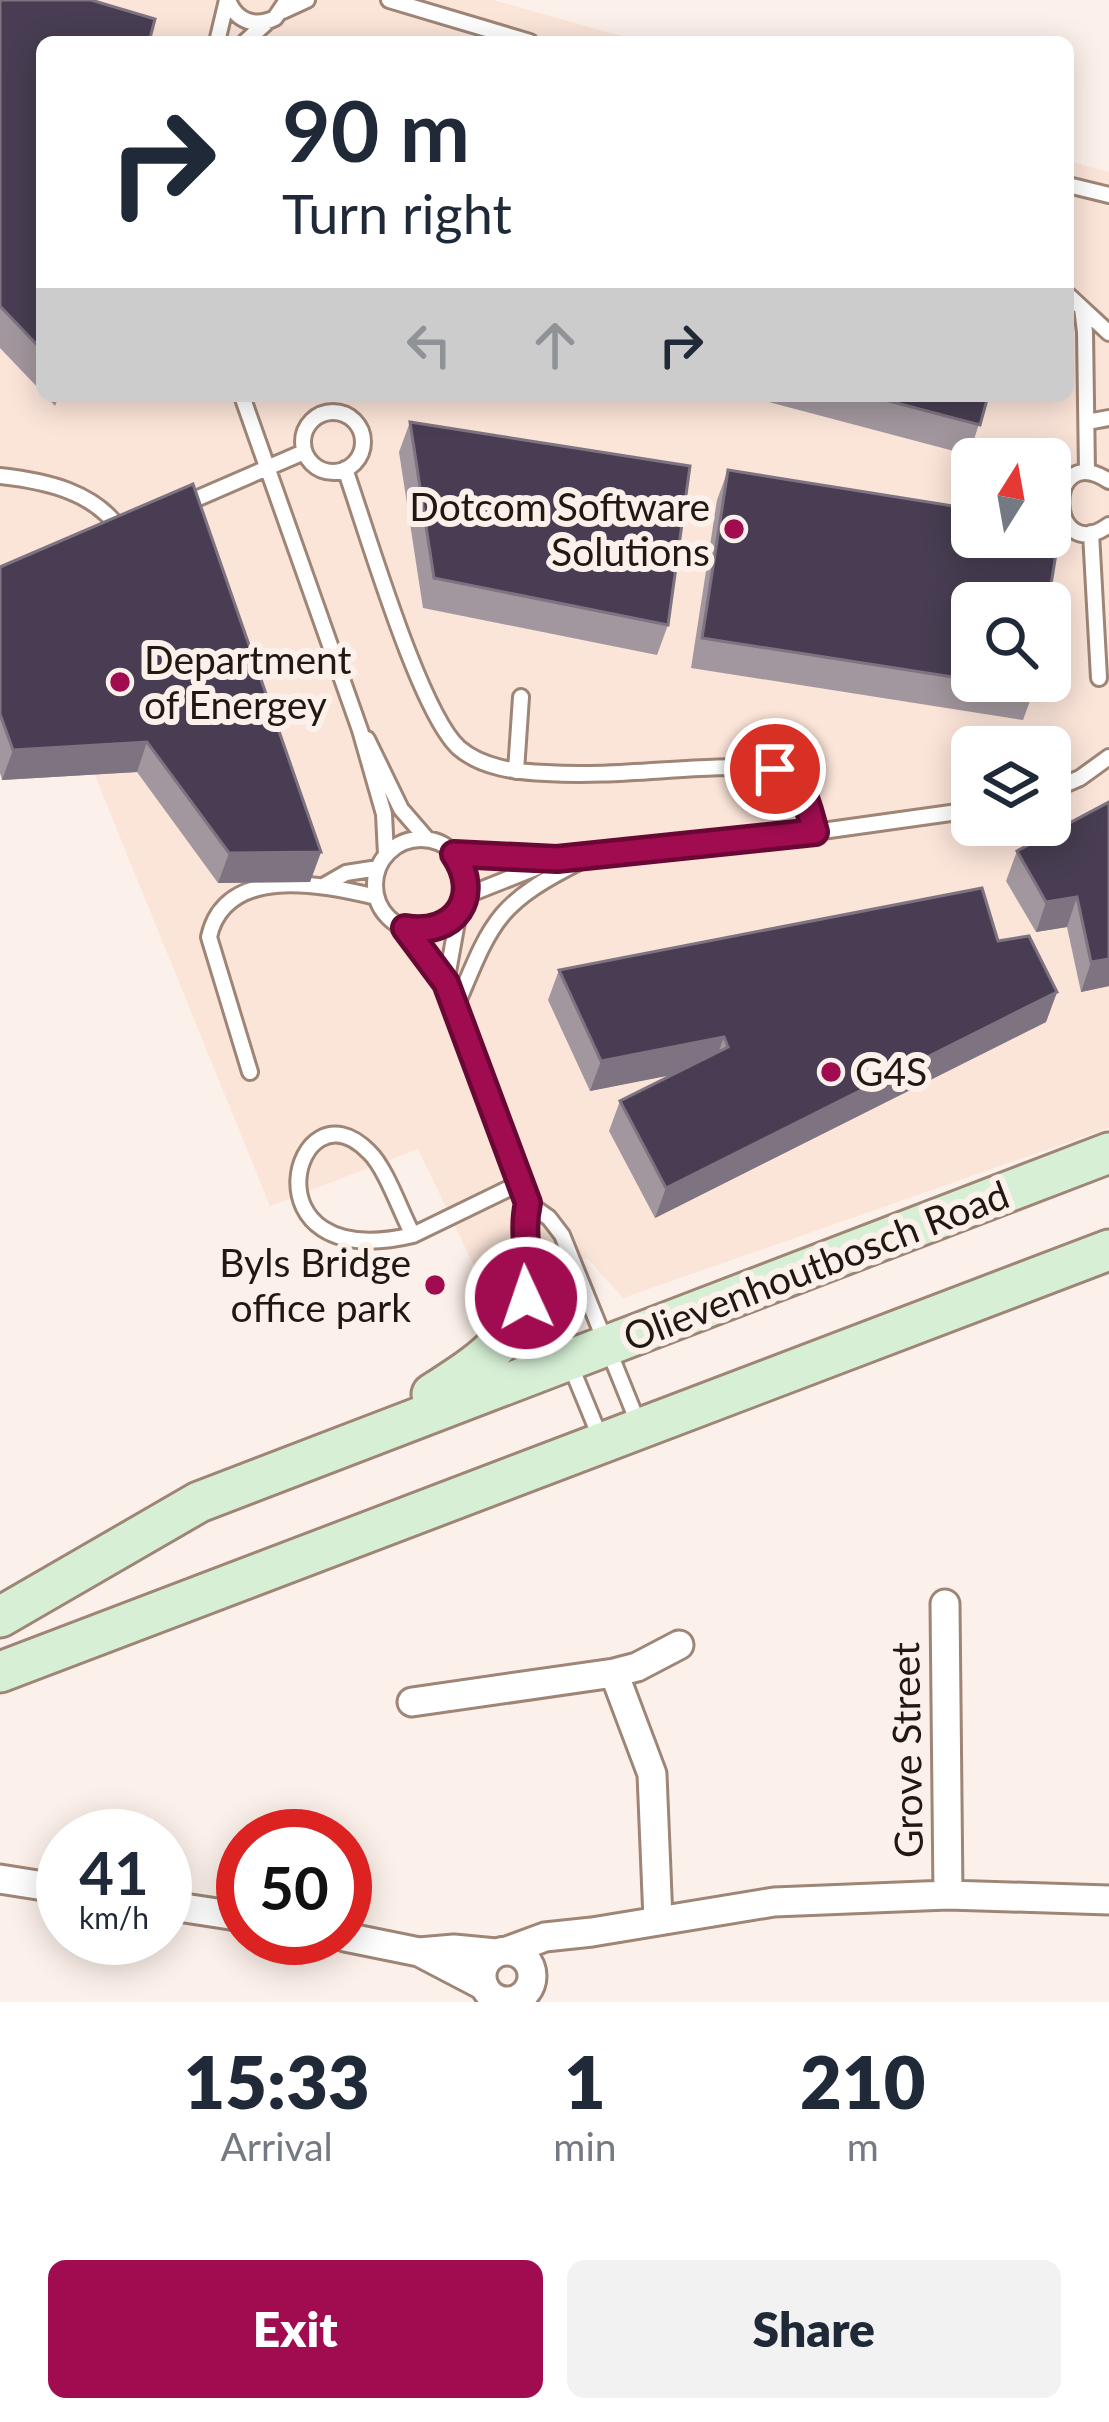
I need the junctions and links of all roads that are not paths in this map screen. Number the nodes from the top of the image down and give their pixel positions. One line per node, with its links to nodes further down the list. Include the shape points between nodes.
1 (227, 0): 5 (lane, via 246,21); 6 (lane)
2 (308, 0): 4 (lane)
3 (388, 0): 8 (lane)
4 (285, 5): 5 (lane)
5 (266, 22): 7 (lane)
6 (218, 36)
7 (251, 36)
8 (510, 36)
9 (1074, 186): 10 (lane)
10 (1109, 195)
11 (1074, 301): 12 (lane)
12 (1082, 308): 13 (lane); 18 (lane)
13 (1109, 333)
14 (244, 402): 20 (lane)
15 (324, 402): 16 (lane)
16 (328, 412): 19 (lane, via 306,426); 21 (lane, via 359,427 361,451)
17 (1109, 418): 18 (lane)
18 (1087, 422): 22 (lane)
19 (304, 452): 20 (lane); 21 (lane, via 321,469)
20 (267, 466): 25 (lane); 33 (lane)
21 (345, 469): 35 (lane, via 443,727 480,761)
22 (1087, 472): 24 (lane); 29 (lane, via 1070,479 1059,502 1067,524)
23 (0, 476): 28 (lane, via 90,499)
24 (1109, 481)
25 (176, 508)
26 (140, 525): 28 (lane)
27 (1109, 525): 29 (lane)
28 (122, 533): 30 (lane)
29 (1090, 533): 31 (lane)
30 (103, 542)
31 (1099, 678)
32 (521, 697): 35 (lane)
33 (360, 730): 39 (lane); 43 (lane, via 384,814)
34 (1109, 758): 36 (lane)
35 (516, 771): 38 (lane, via 775,769 802,788)
36 (1071, 782)
37 (951, 813): 38 (lane)
38 (815, 832): 41 (lane)
39 (427, 839): 40 (lane); 43 (lane, via 411,840)
40 (454, 854): 42 (lane); 46 (lane, via 467,881)
41 (593, 856): 42 (lane); 49 (lane, via 501,912)
42 (557, 859): 46 (lane)
43 (382, 862): 44 (lane); 45 (lane)
44 (325, 885): 45 (lane); 50 (lane, via 266,887 231,899 214,916 209,937)
45 (376, 897): 47 (lane)
46 (462, 903): 47 (lane, via 435,929); 48 (lane)
47 (405, 928): 48 (lane)
48 (446, 983): 49 (lane)
49 (455, 1009): 52 (lane)
50 (250, 1072)
51 (1109, 1153): 57 (main road, Olievenhoutbosch Road)
52 (520, 1183): 53 (lane); 54 (lane)
53 (528, 1203): 56 (lane, via 522,1228); 57 (lane, via 562,1235)
54 (413, 1235): 54 (lane, via 372,1154 355,1141 321,1137 303,1155 296,1174 305,1214 322,1229 345,1238)
55 (1109, 1250): 59 (main road)
56 (530, 1268): 58 (lane); 60 (main road, via 512,1329 485,1360)
57 (608, 1345): 58 (main road, Olievenhoutbosch Road); 59 (lane)
58 (569, 1360): 60 (main road, Olievenhoutbosch Road); 61 (lane)
59 (640, 1430): 61 (main road)
60 (356, 1441): 63 (main road, Olievenhoutbosch Road, via 199,1502)
61 (603, 1444): 65 (main road)
62 (944, 1604): 70 (street, Grove Street)
63 (0, 1617)
64 (680, 1645): 66 (street)
65 (0, 1672)
66 (614, 1673): 67 (street); 72 (street, via 652,1774)
67 (412, 1702)
68 (0, 1879): 69 (street)
69 (36, 1885)
70 (948, 1895): 71 (street); 72 (street, via 774,1902)
71 (1109, 1900)
72 (658, 1920): 73 (street)
73 (592, 1932): 76 (street); 77 (street, via 555,1957)
74 (372, 1942): 75 (street)
75 (419, 1952): 76 (street); 78 (street)
76 (501, 1952): 77 (street, via 527,1960); 78 (street, via 483,1967)
77 (529, 1991): 78 (street, via 508,2001)
78 (493, 1995)

